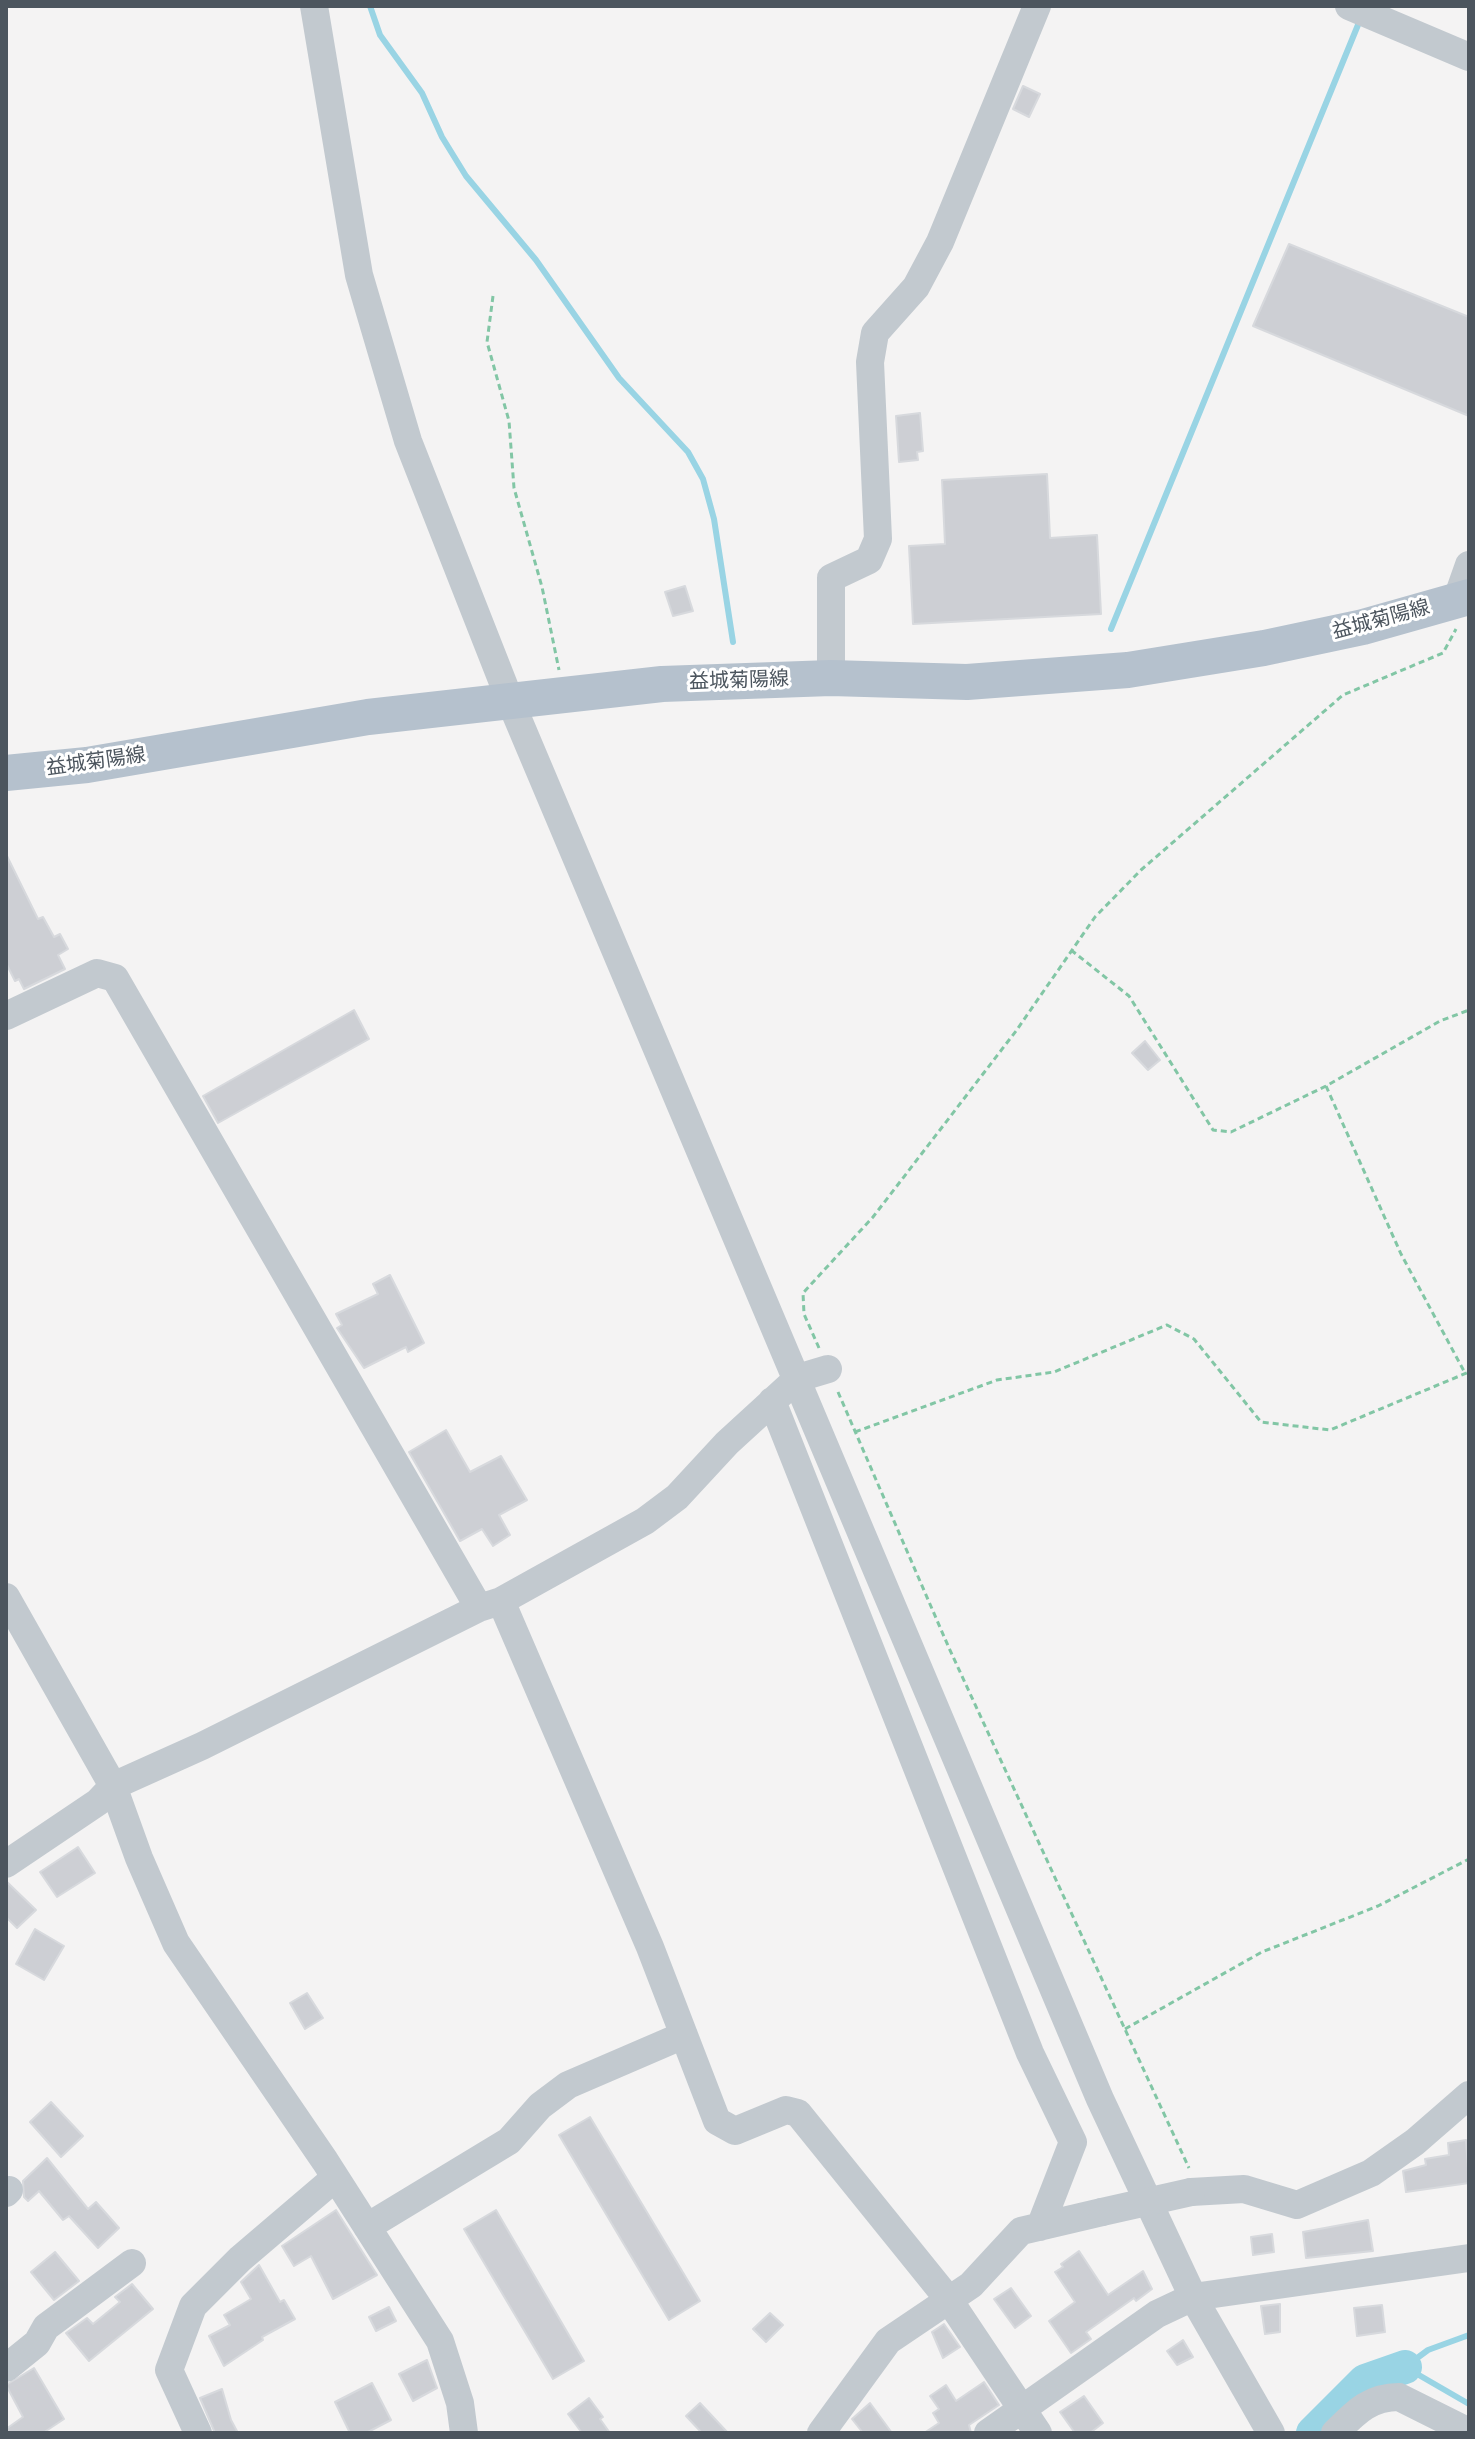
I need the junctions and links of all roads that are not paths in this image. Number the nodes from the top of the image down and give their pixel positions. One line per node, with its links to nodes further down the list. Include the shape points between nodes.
1 (314, 6): 8 (street, via 359,275 408,441)
2 (1037, 6): 7 (street, via 940,242 916,287 875,333 870,362 878,539 869,560 831,578)
3 (1349, 6): 4 (street)
4 (1469, 57)
5 (1469, 565): 6 (street)
6 (1463, 598): 7 (main road, 益城菊陽線, via 1363,627 1128,670 967,682)
7 (831, 678): 8 (main road, 益城菊陽線, via 662,684)
8 (509, 698): 9 (main road, 益城菊陽線, via 87,765); 12 (street)
9 (6, 773)
10 (6, 1016): 15 (street, via 97,973 115,978)
11 (828, 1369): 12 (street)
12 (798, 1378): 13 (street); 25 (street, via 1100,2099)
13 (772, 1401): 15 (street, via 656,1513); 22 (street, via 1030,2053 1073,2142)
14 (6, 1597): 16 (street)
15 (490, 1605): 16 (street); 18 (street, via 650,1947)
16 (113, 1786): 17 (street, via 98,1802); 20 (street, via 176,1943)
17 (6, 1864)
18 (684, 2035): 21 (street, via 568,2085 540,2106 509,2141); 26 (street, via 720,2125 735,2131 786,2110 798,2113)
19 (1469, 2095): 22 (street, bridge, via 1371,2173 1297,2205 1244,2189 1195,2191)
20 (335, 2178): 21 (street); 30 (street, via 193,2306 169,2370)
21 (367, 2227): 31 (street, via 440,2341)
22 (1040, 2227): 26 (street, via 1021,2231 971,2285)
23 (1469, 2258): 25 (street)
24 (132, 2263): 27 (street, via 46,2327 37,2343)
25 (1193, 2297): 28 (street, via 1157,2314); 35 (street)
26 (949, 2300): 28 (street); 32 (street, via 888,2341)
27 (6, 2368)
28 (1021, 2410): 33 (street); 34 (street)
29 (1469, 2432): 36 (street, via 1399,2397 1388,2397 1366,2404)
30 (198, 2433)
31 (464, 2433)
32 (821, 2433)
33 (988, 2433)
34 (1038, 2433)
35 (1271, 2433)
36 (1335, 2433)

